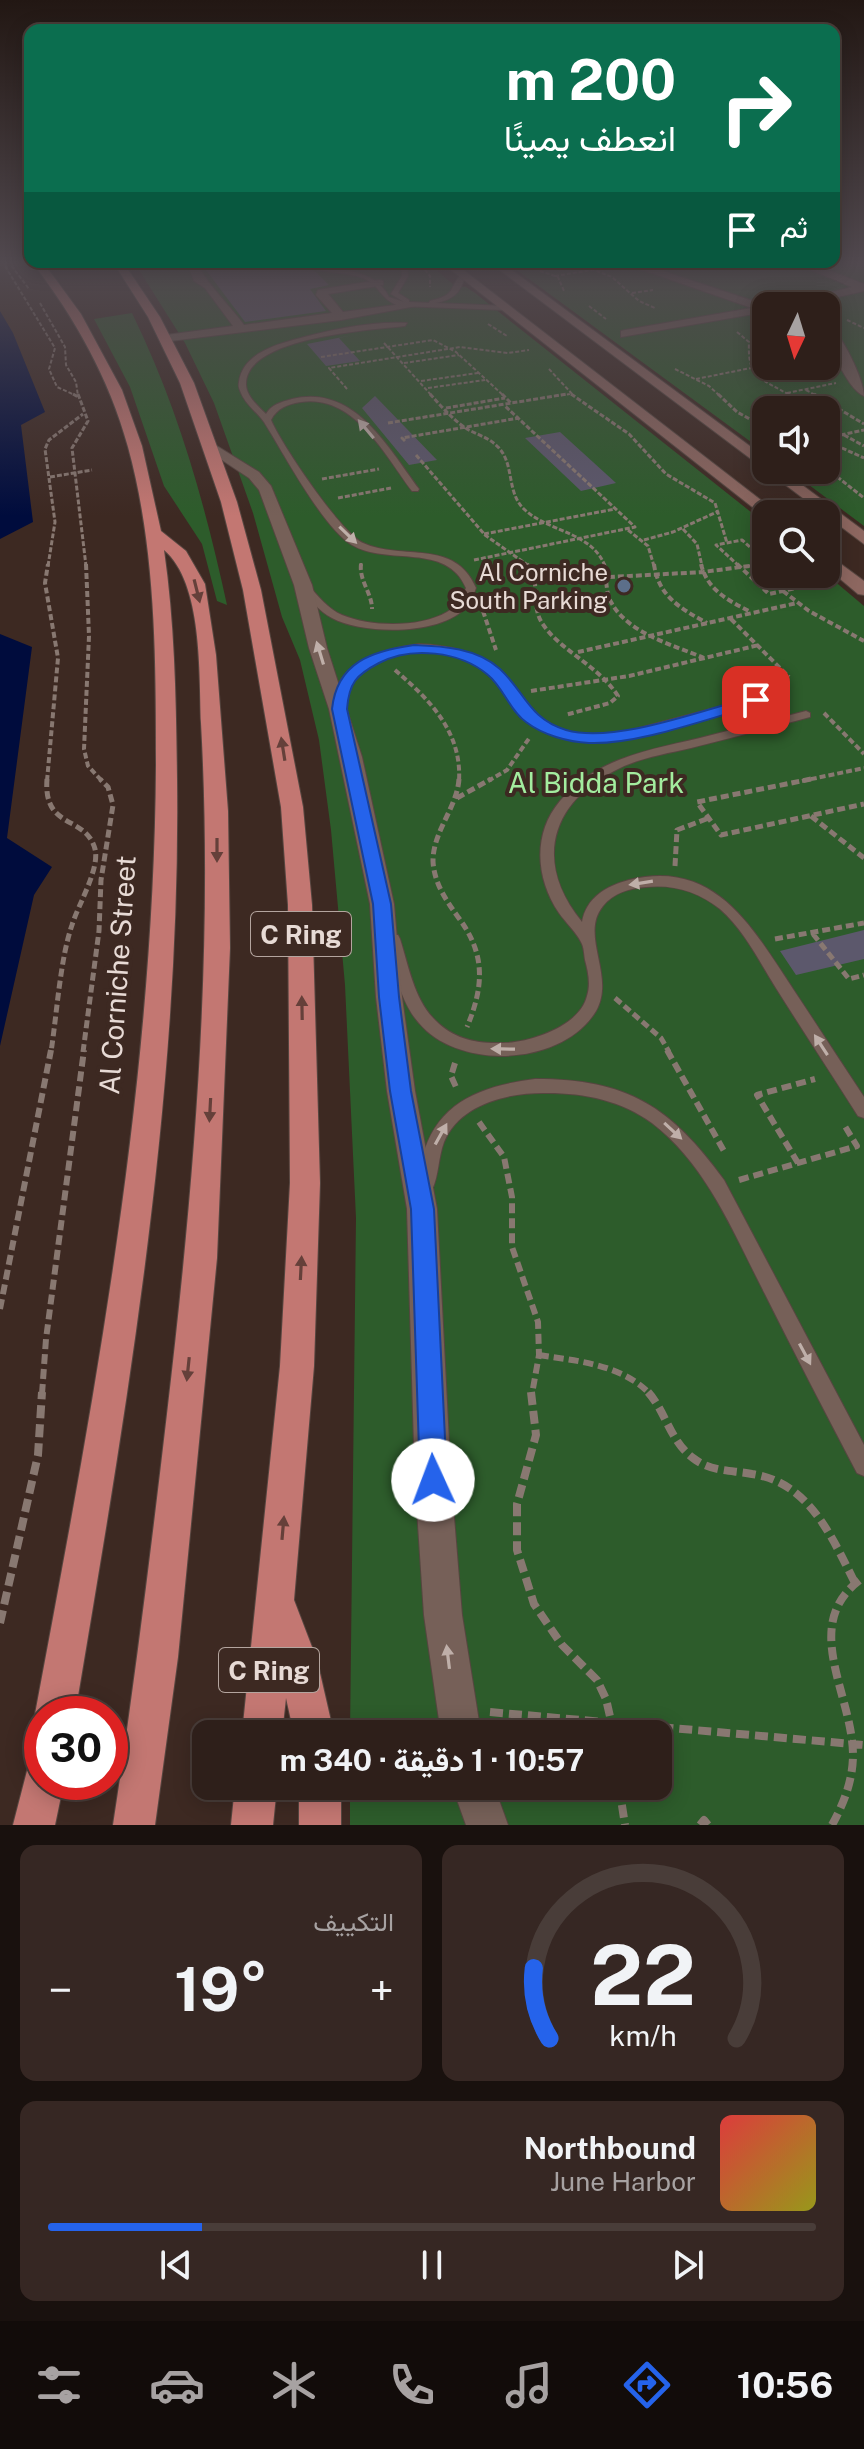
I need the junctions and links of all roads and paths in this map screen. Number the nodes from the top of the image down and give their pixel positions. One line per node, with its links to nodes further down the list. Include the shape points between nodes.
1 (54, 346): 34 (path, via 49,365 57,387)
2 (65, 346): 34 (path)
3 (93, 346): 71 (highway, Al Corniche Street, via 132,442)
4 (169, 346): 52 (highway, C Ring)
5 (283, 346): 43 (lane, via 245,370 242,386)
6 (393, 346): 11 (path)
7 (445, 346): 12 (path)
8 (524, 346): 14 (path)
9 (554, 346): 65 (main road)
10 (609, 346): 53 (main road)
11 (388, 347): 17 (path); 18 (path)
12 (450, 349): 14 (path); 16 (path); 18 (path)
13 (840, 349): 26 (street)
14 (530, 350): 15 (path)
15 (536, 354)
16 (460, 355): 20 (path); 22 (path)
17 (321, 357)
18 (398, 358): 20 (path); 39 (path, via 329,368 352,397)
19 (541, 358): 33 (path)
20 (404, 363): 27 (path)
21 (752, 368): 25 (path)
22 (479, 372): 23 (path); 24 (path)
23 (456, 376): 27 (path); 28 (path)
24 (486, 379): 28 (path); 35 (path)
25 (695, 379)
26 (853, 379): 30 (path); 31 (street)
27 (421, 381): 29 (path)
28 (463, 383): 29 (path)
29 (428, 388): 38 (path)
30 (804, 389): 32 (path); 44 (path)
31 (864, 392)
32 (786, 393)
33 (570, 394): 36 (path); 67 (path, via 629,434 666,474 709,498)
34 (78, 397): 40 (path)
35 (506, 398): 36 (path); 38 (path)
36 (512, 404): 37 (path)
37 (505, 405): 41 (path); 42 (path)
38 (446, 408): 41 (path)
39 (349, 409): 43 (lane, via 326,400 300,400 276,407); 45 (lane)
40 (83, 414): 57 (path, via 88,424 72,448); 58 (path, via 45,446)
41 (452, 414): 45 (path); 46 (path)
42 (519, 418): 46 (path); 66 (path)
43 (267, 420): 64 (lane)
44 (864, 424)
45 (364, 427): 55 (path, via 352,429); 62 (lane, one-way to 45)
46 (465, 427): 68 (path, via 501,449 511,494); 72 (path, via 402,438)
47 (864, 430): 49 (path)
48 (840, 435): 49 (path)
49 (844, 435): 51 (path)
50 (840, 444): 54 (path)
51 (864, 446)
52 (212, 447): 88 (street, via 266,489); 141 (highway, C Ring, one-way to 52, via 297,1366 305,1183 300,905 281,740 252,590)
53 (752, 454)
54 (864, 458)
55 (382, 468)
56 (92, 470): 57 (path)
57 (76, 473): 58 (path); 142 (path, via 88,621 84,749 88,766 108,787 113,805 46,1339 38,1455)
58 (50, 477): 137 (path, via 55,522 45,583 58,658 46,794 51,809 90,838 96,852 71,927)
59 (389, 478): 64 (path, via 396,487)
60 (840, 479): 63 (path)
61 (791, 484): 74 (main road)
62 (415, 489)
63 (864, 498)
64 (321, 500): 77 (lane, one-way to 77, via 348,539)
65 (753, 500)
66 (616, 509): 68 (path); 69 (path, via 635,527)
67 (719, 511): 70 (path); 76 (path)
68 (542, 523): 72 (path); 73 (path)
69 (627, 529): 73 (path); 75 (path)
70 (683, 529): 75 (path); 84 (path, via 701,547)
71 (151, 531): 143 (highway, Al Corniche Street, via 162,612 167,750 160,979 127,1285); 157 (highway, one-way to 157, via 189,568 199,599 217,811 218,948 201,1258 158,1657)
72 (484, 534): 79 (path)
73 (578, 539): 79 (path); 86 (path, via 600,556)
74 (864, 539)
75 (644, 540): 85 (path, via 655,556)
76 (727, 543): 78 (path, via 742,540); 82 (path, via 716,545)
77 (370, 549): 80 (lane); 96 (path, via 359,573 373,599)
78 (752, 550)
79 (511, 552): 80 (path); 87 (path, via 530,567)
80 (453, 564): 92 (lane, via 468,577)
81 (752, 566): 82 (path)
82 (741, 569): 84 (path); 91 (path, via 769,594)
83 (840, 570): 90 (main road)
84 (703, 572): 85 (path); 94 (path, via 726,598)
85 (657, 575): 86 (path); 95 (path, via 666,595)
86 (606, 577): 87 (path); 97 (path, via 610,601 620,614)
87 (537, 581): 100 (path, via 535,609 540,621)
88 (303, 585): 96 (lane, via 321,607); 107 (street, one-way to 88)
89 (796, 588): 91 (path)
90 (864, 590)
91 (782, 591): 93 (path)
92 (470, 594): 96 (lane, via 455,611 438,619); 103 (path, via 485,613 496,650)
93 (797, 603): 94 (path); 98 (path)
94 (754, 613): 95 (path)
95 (707, 623): 97 (path)
96 (370, 626)
97 (654, 635): 100 (path); 102 (path)
98 (864, 641)
99 (759, 645): 102 (path)
100 (577, 652): 104 (path)
101 (379, 656): 103 (lane, via 414,649 445,651 473,658); 107 (lane, via 347,679); 111 (path, via 429,698 452,730 460,754)
102 (704, 658): 104 (path)
103 (495, 672): 106 (lane)
104 (605, 680): 106 (path); 109 (path, via 617,700)
105 (782, 693): 109 (lane, via 606,739 573,736)
106 (511, 695): 109 (lane)
107 (339, 709): 117 (street)
108 (806, 715): 120 (lane, via 630,759 573,791 553,820 546,856 553,890)
109 (542, 725): 111 (path, via 507,770)
110 (864, 768): 114 (path, via 697,802)
111 (455, 799): 124 (path, via 434,845 434,869 442,895 480,954 483,978)
112 (864, 804): 113 (path)
113 (811, 816): 114 (path, via 721,835); 115 (path)
114 (709, 818): 116 (path, via 677,830)
115 (864, 858)
116 (676, 883): 120 (lane, one-way to 120, via 631,884 612,892 596,904); 121 (lane, via 715,898)
117 (382, 904): 124 (lane, via 414,1003 440,1034); 136 (street, via 401,1091)
118 (864, 923): 119 (path)
119 (813, 934): 121 (path); 122 (path, via 849,979)
120 (587, 939): 123 (lane)
121 (754, 941): 129 (lane, one-way to 121)
122 (864, 975)
123 (598, 986): 124 (lane, one-way to 124, via 591,1006 559,1037 513,1050); 131 (path, via 661,1038)
124 (460, 1043): 128 (path, via 451,1076)
125 (807, 1066): 126 (path)
126 (815, 1079): 127 (path); 132 (path, via 757,1095)
127 (824, 1093)
128 (465, 1105): 135 (lane, one-way to 135, via 527,1087 595,1091 632,1102 678,1135); 136 (lane, one-way to 128, via 436,1142); 138 (path, via 491,1135 507,1167 512,1247 538,1322)
129 (864, 1111)
130 (840, 1119): 132 (path, via 857,1146)
131 (726, 1154)
132 (798, 1163): 134 (path)
133 (732, 1167): 134 (path)
134 (739, 1180): 135 (path)
135 (718, 1186): 139 (lane, one-way to 139)
136 (422, 1209): 146 (street, one-way to 136, via 433,1480)
137 (0, 1309)
138 (539, 1355): 140 (path, via 622,1376 644,1388 669,1433 701,1464 782,1482 804,1497); 147 (path, via 531,1388 536,1435 517,1504 517,1550 534,1604 562,1645 597,1680)
139 (864, 1466)
140 (859, 1579): 149 (path, via 836,1603 830,1634)
141 (276, 1605): 144 (highway, C Ring); 145 (highway, via 297,1660)
142 (0, 1623)
143 (58, 1696)
144 (264, 1720)
145 (311, 1720)
146 (458, 1720)
147 (611, 1720)
148 (672, 1733): 149 (path)
149 (853, 1744): 150 (path); 164 (path, via 845,1800)
150 (864, 1745)
151 (39, 1800): 156 (highway)
152 (255, 1800): 158 (highway)
153 (320, 1800): 159 (highway)
154 (478, 1800): 160 (street)
155 (621, 1800): 161 (path)
156 (34, 1825)
157 (134, 1825)
158 (252, 1825)
159 (320, 1825)
160 (487, 1825)
161 (625, 1825)
162 (700, 1825): 163 (path, via 704,1820)
163 (708, 1825)
164 (832, 1825)

